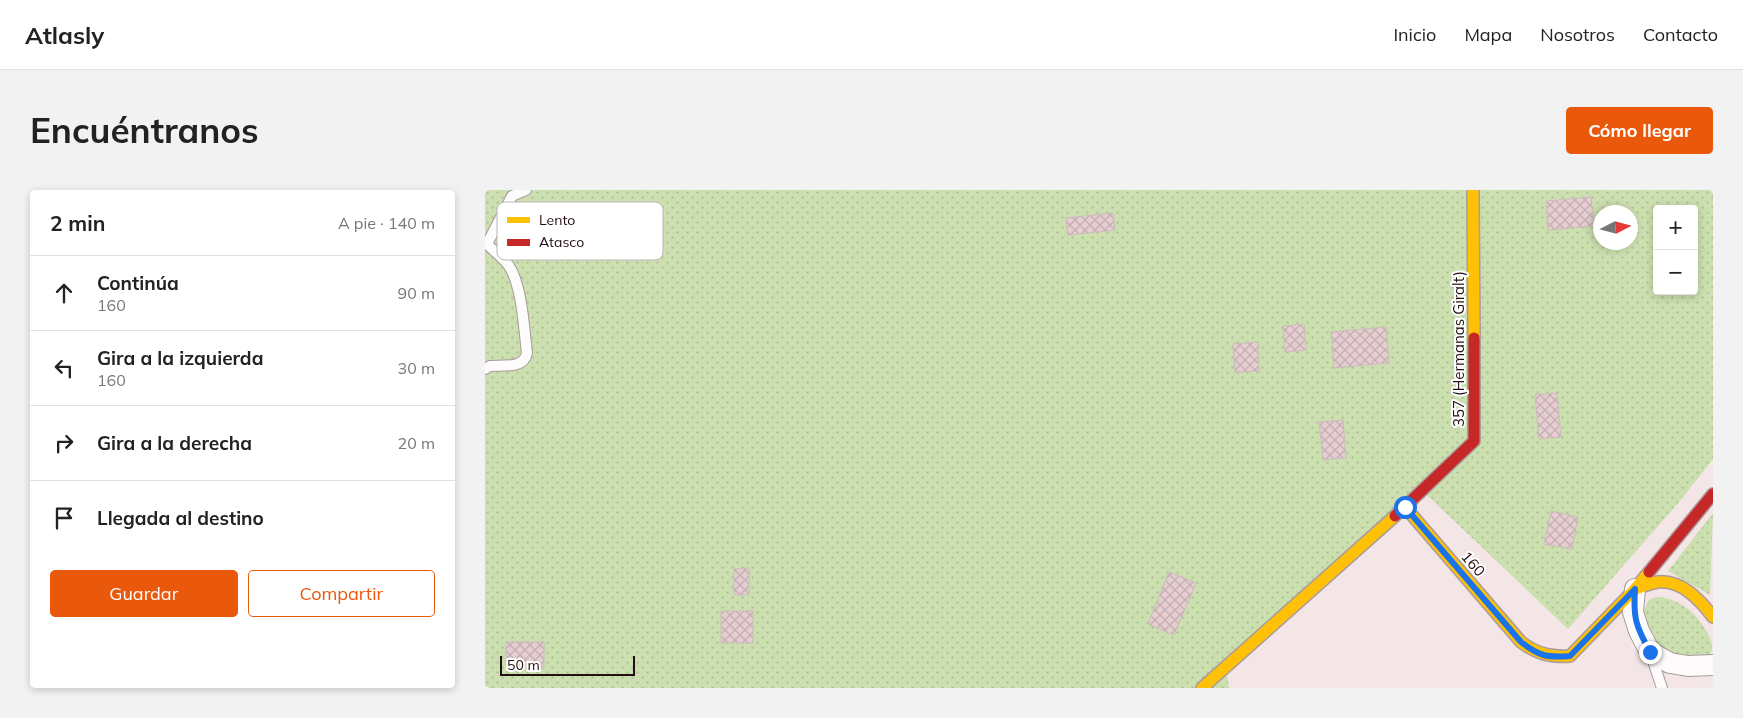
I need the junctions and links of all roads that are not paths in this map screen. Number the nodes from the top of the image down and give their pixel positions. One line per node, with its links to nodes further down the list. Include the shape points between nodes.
1 (526, 190): 3 (lane, via 512,196)
2 (1473, 190): 10 (street, 357 (Hermanas Giralt), via 1474,441)
3 (509, 202)
4 (497, 224): 5 (lane)
5 (486, 244): 6 (lane)
6 (497, 255)
7 (502, 260): 8 (lane, via 518,288 527,353 520,364)
8 (485, 368)
9 (1713, 494): 11 (street, 160)
10 (1405, 507): 11 (street, 160, via 1521,642 1550,658 1570,656); 15 (street)
11 (1635, 589): 12 (street, via 1659,582 1675,584 1705,604); 13 (street, via 1633,612)
12 (1713, 617)
13 (1650, 652): 14 (street, via 1670,663); 16 (lane)
14 (1713, 665)
15 (1202, 688)
16 (1662, 688)

